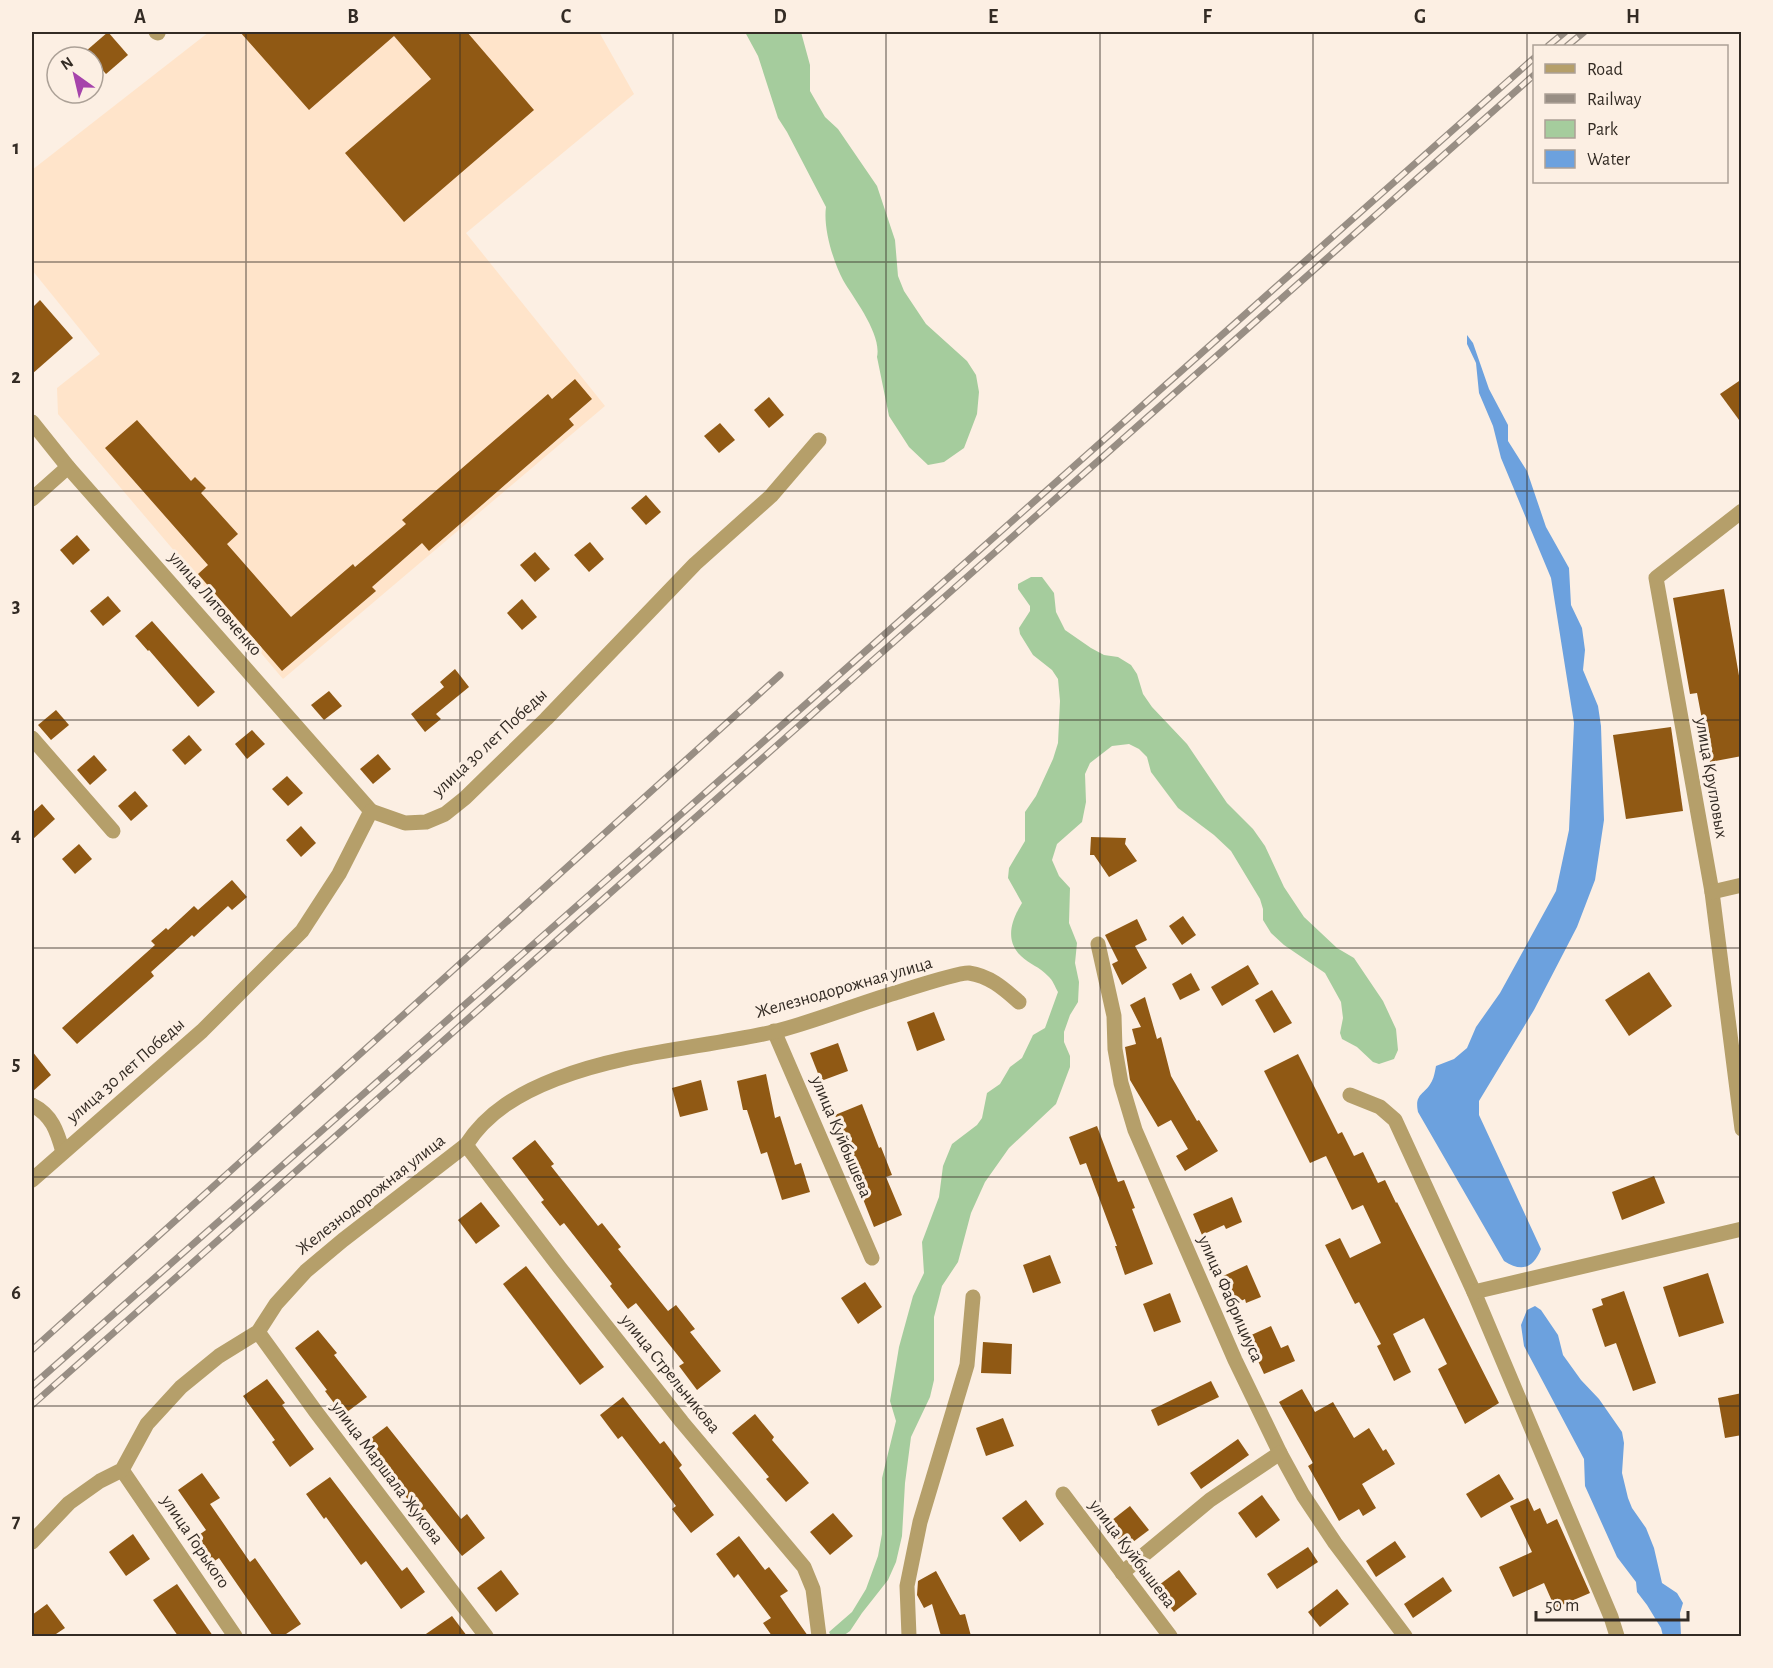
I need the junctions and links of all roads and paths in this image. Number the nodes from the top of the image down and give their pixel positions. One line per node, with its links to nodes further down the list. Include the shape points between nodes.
1 (32, 422): 3 (street, улица Литовченко)
2 (819, 440): 7 (street, улица 30 лет Победы, via 771,496 695,564 465,798 445,814 426,822 405,824)
3 (68, 466): 4 (street); 7 (street, улица Литовченко)
4 (32, 499)
5 (1742, 511): 10 (street, улица Кругловых, via 1656,578)
6 (32, 738): 8 (street)
7 (371, 811): 18 (street, улица 30 лет Победы, via 339,874 302,931 202,1031)
8 (113, 831)
9 (1742, 885): 10 (street)
10 (1712, 892): 16 (street, улица Кругловых)
11 (1098, 944): 25 (street, улица Фабрициуса, via 1114,1016 1121,1083 1135,1130)
12 (1019, 1002): 13 (street, Железнодорожная улица, via 991,979 967,973)
13 (774, 1031): 17 (street, Железнодорожная улица, via 620,1059 556,1079 516,1097 489,1116); 21 (street, улица Куйбышева)
14 (1350, 1095): 22 (street, via 1380,1107 1395,1120)
15 (32, 1105): 18 (street, via 50,1119)
16 (1742, 1129)
17 (466, 1145): 24 (street, Железнодорожная улица, via 306,1271 276,1304); 32 (street, улица Стрельникова, via 668,1404 804,1567 813,1589)
18 (63, 1152): 19 (street, улица 30 лет Победы)
19 (32, 1180)
20 (1742, 1229): 22 (street)
21 (872, 1258)
22 (1474, 1293): 36 (street)
23 (974, 1297): 33 (street, via 968,1365 920,1522 907,1586)
24 (258, 1332): 26 (street, Железнодорожная улица, via 219,1356 181,1387 147,1424); 31 (street, улица Маршала Жукова)
25 (1280, 1453): 29 (street, via 1210,1500); 35 (street, улица Фабрициуса, via 1335,1543)
26 (122, 1470): 28 (street, via 69,1503); 30 (street, улица Горького)
27 (1063, 1494): 29 (street, улица Куйбышева)
28 (32, 1542)
29 (1122, 1573): 34 (street, улица Куйбышева)
30 (235, 1636)
31 (486, 1636)
32 (819, 1636)
33 (909, 1636)
34 (1170, 1636)
35 (1405, 1636)
36 (1617, 1636)

